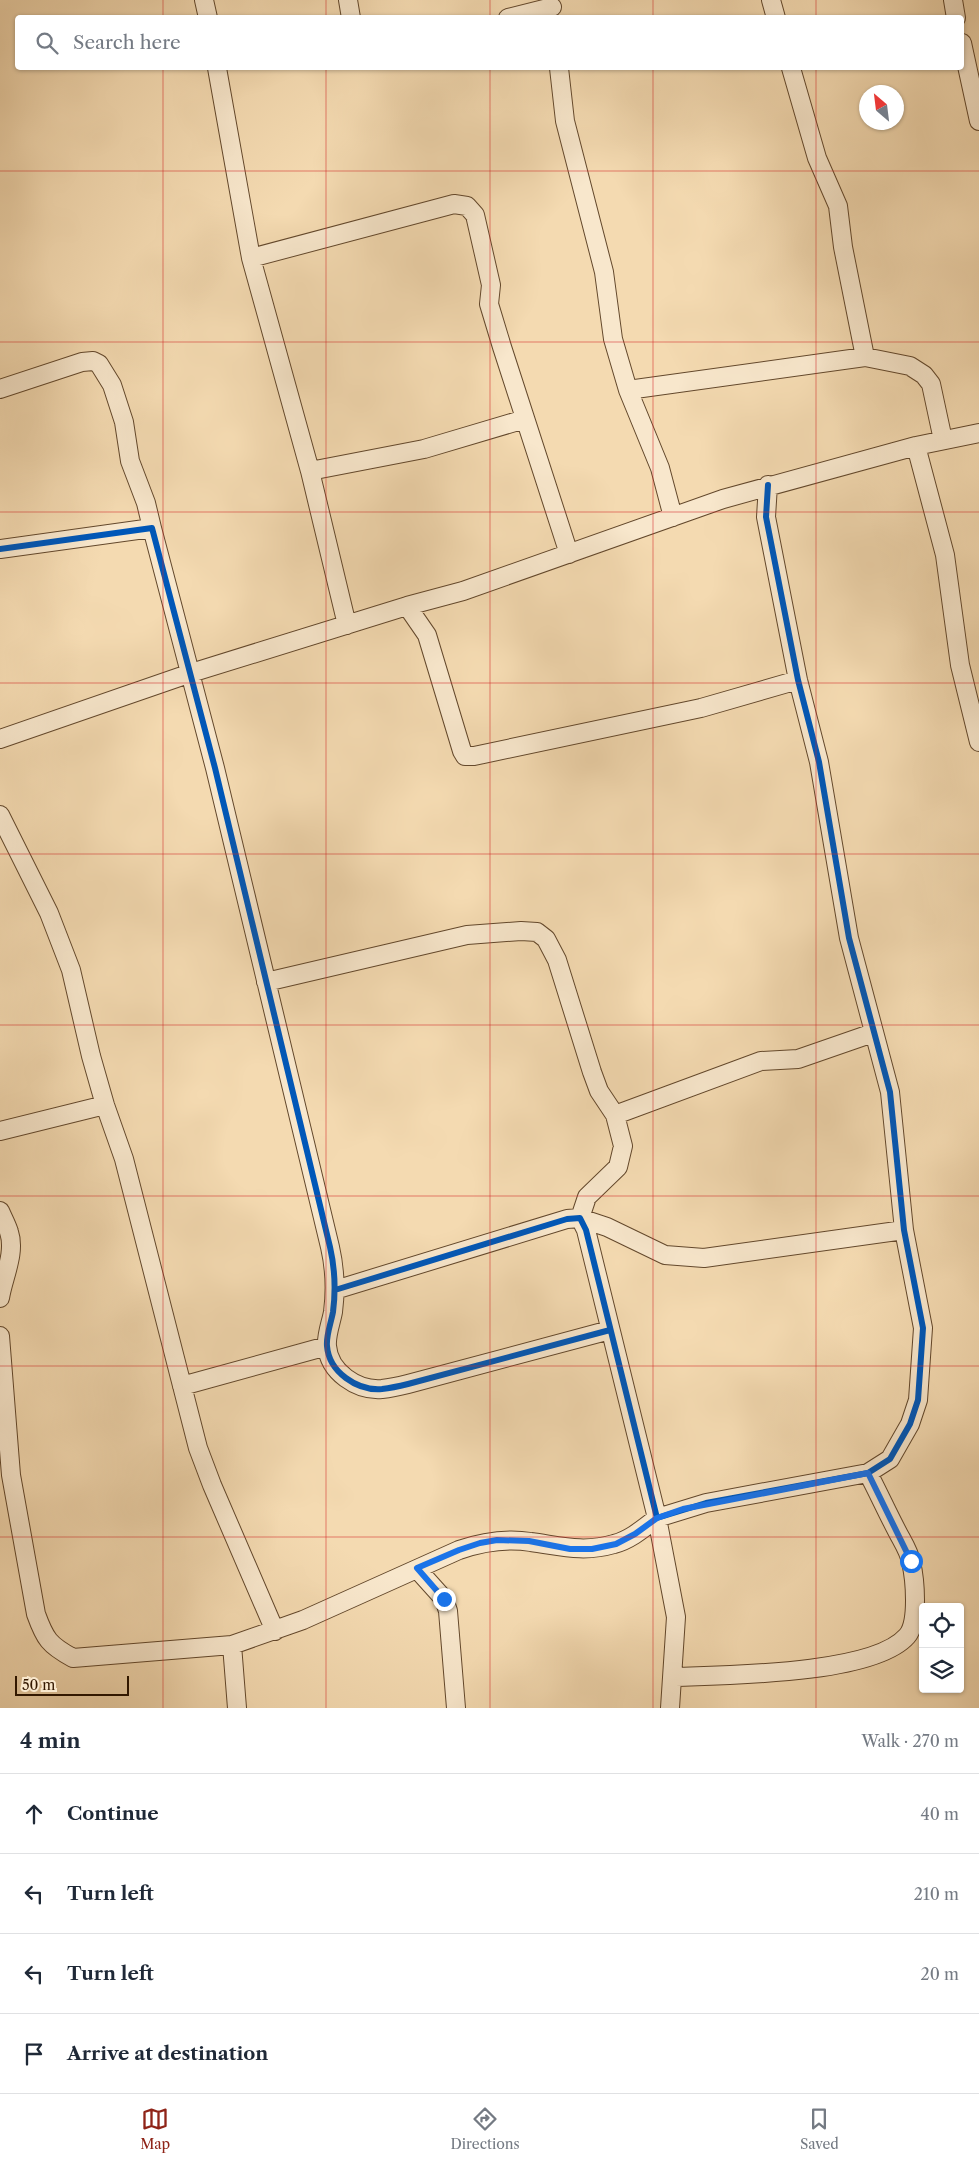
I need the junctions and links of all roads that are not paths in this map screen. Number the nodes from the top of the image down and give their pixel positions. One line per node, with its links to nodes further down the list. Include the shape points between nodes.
1 (204, 0): 6 (street)
2 (348, 0): 7 (street)
3 (771, 0): 9 (street)
4 (952, 0): 10 (street)
5 (552, 8): 8 (street)
6 (207, 15)
7 (350, 15)
8 (521, 15)
9 (775, 15)
10 (955, 15)
11 (964, 52): 15 (street)
12 (216, 70): 16 (street)
13 (559, 70): 19 (street, via 565,121 604,272 613,339)
14 (792, 70): 17 (street, via 817,158 838,206)
15 (979, 121)
16 (251, 258): 20 (street, via 454,204 467,206 475,216 491,285 490,304); 24 (street)
17 (865, 357): 19 (street); 22 (street, via 910,366 924,375 930,384)
18 (0, 389): 27 (street, via 82,362 99,364 112,385 124,422 130,461)
19 (628, 390): 26 (street, via 660,468)
20 (525, 419): 24 (street, via 424,449); 29 (street)
21 (979, 433): 22 (street)
22 (943, 440): 23 (street)
23 (916, 446): 25 (street); 34 (street, via 945,555 960,665)
24 (310, 471): 31 (street)
25 (768, 485): 26 (street); 33 (street, via 766,518)
26 (673, 517): 29 (street)
27 (152, 528): 28 (street); 32 (street)
28 (0, 549)
29 (569, 554): 30 (street, via 463,591)
30 (407, 606): 31 (street); 33 (street, via 427,635 466,756 701,708)
31 (347, 624): 32 (street)
32 (191, 673): 35 (street); 38 (street)
33 (798, 680): 39 (street, via 819,762 849,938)
34 (976, 719): 36 (street)
35 (0, 739)
36 (979, 742)
37 (0, 815): 40 (street, via 63,945)
38 (266, 982): 41 (street, via 467,935 536,932 546,940 557,960 599,1091); 46 (street, via 330,1247)
39 (873, 1033): 41 (street, via 798,1059 761,1062); 45 (street, via 890,1092)
40 (104, 1105): 42 (street); 51 (street, via 124,1159)
41 (615, 1115): 44 (street, via 623,1146 618,1167 587,1197)
42 (0, 1131)
43 (0, 1211): 47 (street, via 11,1242)
44 (580, 1218): 45 (street, via 607,1227 665,1255 704,1258); 46 (street, via 567,1219); 48 (street, via 586,1230)
45 (904, 1230): 52 (street, via 923,1328 918,1400 910,1424 890,1459)
46 (335, 1290): 50 (street)
47 (0, 1298)
48 (610, 1330): 50 (street, via 381,1389 363,1388 342,1375 332,1364); 54 (street)
49 (0, 1336): 53 (street)
50 (327, 1346): 51 (street)
51 (182, 1386): 56 (street, via 198,1448 212,1485)
52 (868, 1473): 54 (street, via 706,1504); 58 (street, via 911,1561 915,1593 913,1621 908,1634 897,1645 879,1654 809,1670)
53 (5, 1476): 57 (street, via 36,1614 44,1634 55,1649 73,1658)
54 (657, 1518): 55 (street, via 616,1544 592,1549 497,1540 459,1550); 58 (street, via 676,1617)
55 (417, 1568): 56 (street); 60 (street, via 444,1599 448,1611)
56 (275, 1631): 57 (street)
57 (232, 1645): 59 (street)
58 (672, 1677): 61 (street)
59 (237, 1708)
60 (456, 1708)
61 (670, 1708)

